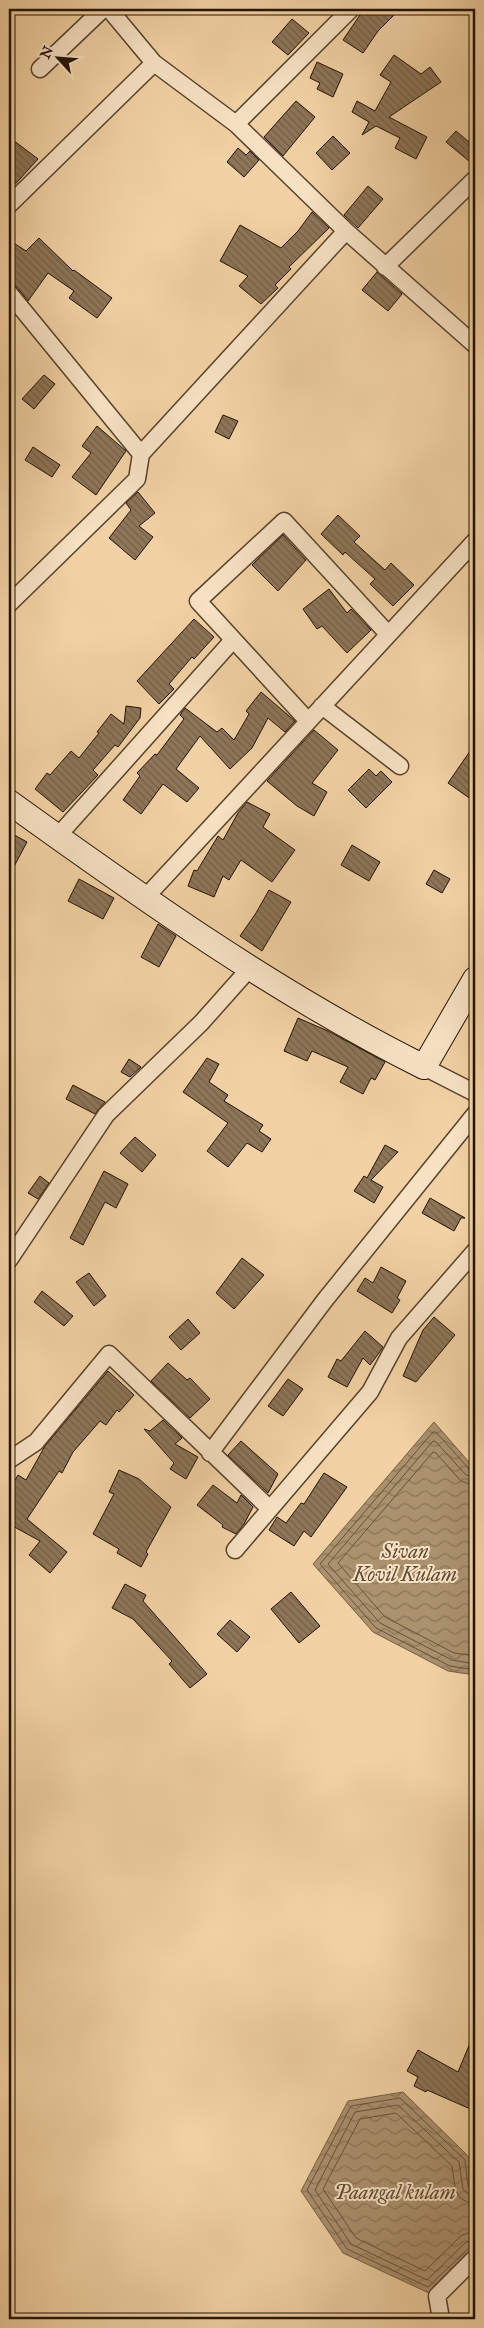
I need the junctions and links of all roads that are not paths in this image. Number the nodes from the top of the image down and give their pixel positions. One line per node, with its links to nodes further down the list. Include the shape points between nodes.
1 (103, 9): 5 (street)
2 (109, 9): 4 (street)
3 (350, 9): 6 (street)
4 (154, 63): 6 (street); 8 (street)
5 (40, 70)
6 (236, 124): 9 (street)
7 (475, 179): 10 (street)
8 (10, 204)
9 (346, 231): 10 (street); 13 (street)
10 (385, 266): 12 (street)
11 (9, 293): 13 (street)
12 (475, 345)
13 (141, 454): 15 (street, via 137,479)
14 (475, 541): 16 (street)
15 (9, 604)
16 (388, 634): 17 (street, via 284,521 198,601); 18 (street)
17 (233, 640): 19 (street); 22 (street)
18 (322, 706): 19 (street); 20 (street)
19 (308, 721): 23 (street)
20 (400, 766)
21 (9, 802): 22 (street)
22 (57, 837): 23 (street)
23 (146, 897): 24 (street)
24 (250, 968): 26 (street, via 376,1043); 30 (street, via 201,1023 106,1115)
25 (475, 979): 26 (street)
26 (424, 1067): 27 (street)
27 (475, 1093)
28 (475, 1114): 31 (street, via 325,1300)
29 (475, 1251): 33 (street, via 399,1338 370,1392)
30 (9, 1260)
31 (210, 1453): 32 (street, via 109,1354 36,1442); 33 (street)
32 (9, 1460)
33 (269, 1508): 34 (street)
34 (235, 1550)
35 (475, 2258): 36 (street, via 438,2296)
36 (440, 2319)

